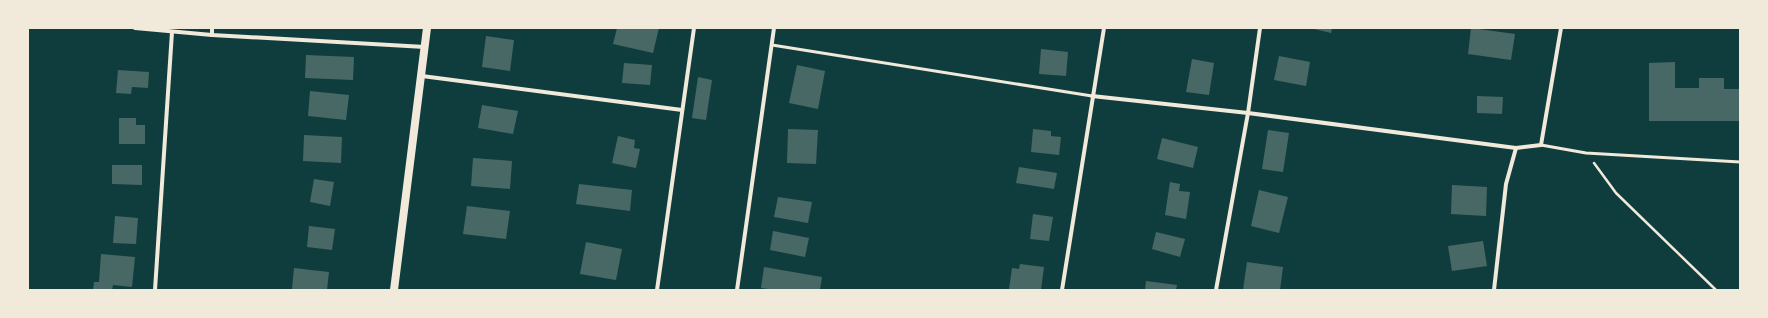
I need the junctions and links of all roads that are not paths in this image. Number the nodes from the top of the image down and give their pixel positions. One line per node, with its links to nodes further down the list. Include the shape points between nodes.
1 (135, 28): 9 (street)
2 (212, 28): 10 (street)
3 (427, 28): 12 (main road)
4 (694, 28): 15 (street)
5 (774, 28): 11 (street)
6 (1104, 28): 14 (street)
7 (1260, 28): 16 (street)
8 (1561, 28): 17 (street)
9 (172, 32): 10 (street); 20 (street)
10 (212, 35): 12 (street)
11 (772, 45): 14 (lane); 23 (street)
12 (426, 47): 13 (main road)
13 (422, 76): 15 (street); 21 (main road)
14 (1092, 96): 16 (street); 24 (street)
15 (682, 110): 22 (street)
16 (1248, 113): 18 (street); 25 (street)
17 (1541, 145): 18 (street); 19 (lane, via 1586,153)
18 (1516, 148): 26 (street, via 1506,184)
19 (1740, 162)
20 (155, 290)
21 (394, 290)
22 (657, 290)
23 (737, 290)
24 (1062, 290)
25 (1216, 290)
26 (1494, 290)

